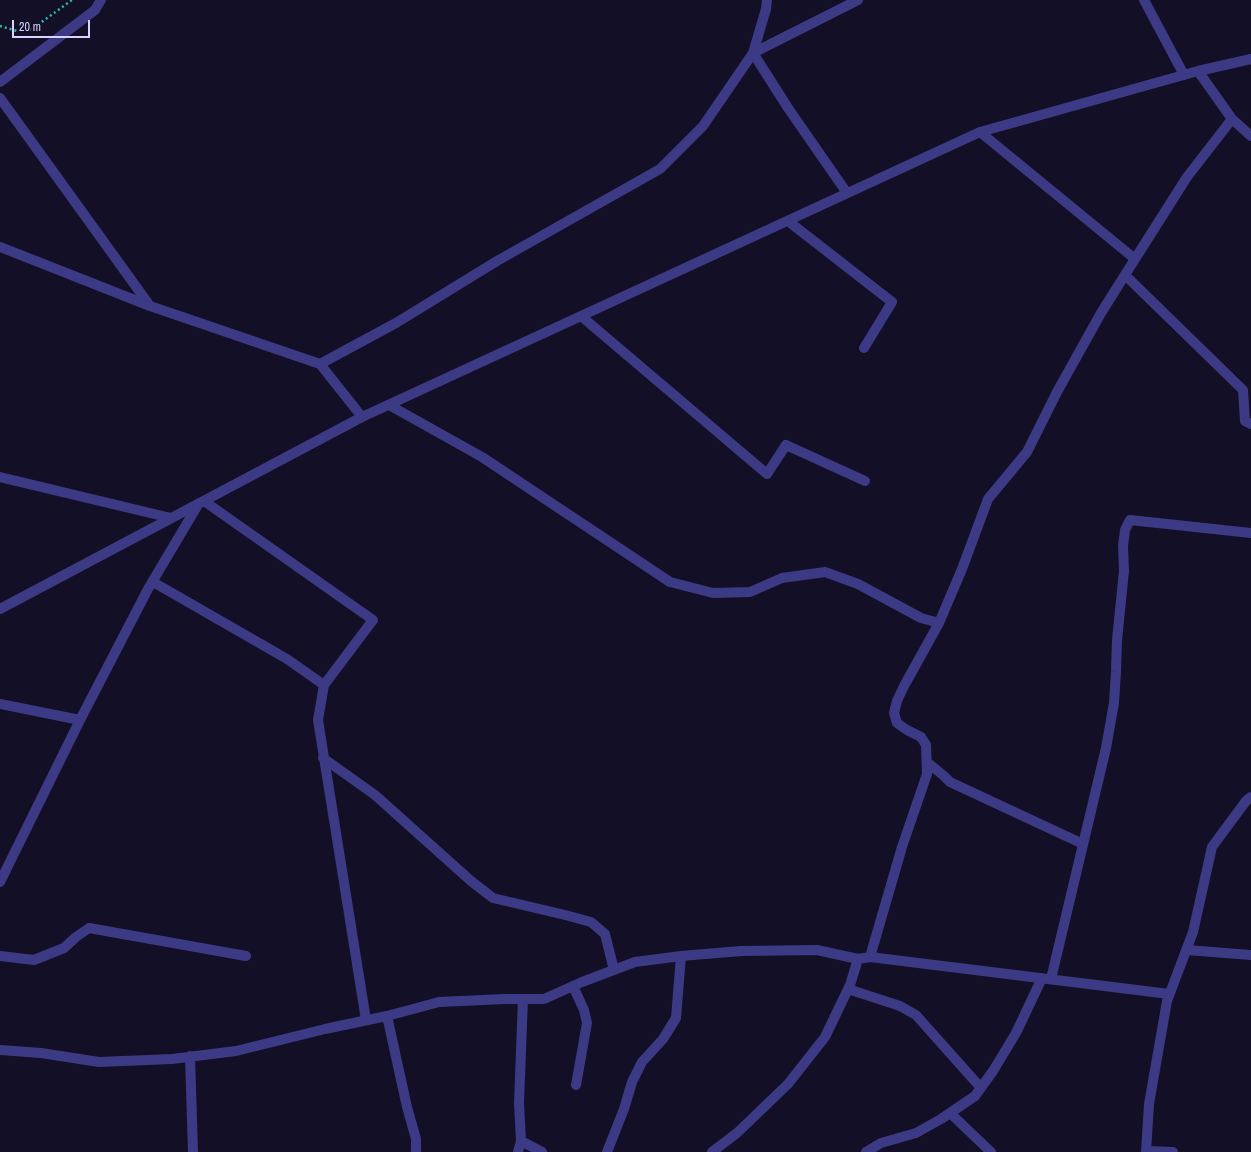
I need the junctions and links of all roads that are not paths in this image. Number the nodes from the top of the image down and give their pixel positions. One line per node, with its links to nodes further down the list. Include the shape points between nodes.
1 (101, 0): 9 (street, via 96,10)
2 (767, 0): 5 (street)
3 (858, 0): 5 (street)
4 (1144, 0): 8 (street)
5 (753, 53): 14 (street); 22 (street, via 703,126 660,169 497,261 396,323)
6 (1251, 59): 7 (street)
7 (1198, 71): 8 (street); 11 (street)
8 (1184, 75): 12 (street)
9 (0, 82)
10 (0, 98): 19 (street)
11 (1232, 119): 13 (street); 17 (street, via 1187,177)
12 (980, 132): 14 (street); 17 (street)
13 (1251, 136)
14 (847, 193): 15 (street)
15 (788, 221): 20 (street); 21 (street, via 892,302)
16 (0, 247): 19 (street)
17 (1134, 259): 18 (street)
18 (1125, 275): 25 (street, via 1243,390 1245,421); 33 (street, via 1057,392 1027,452 988,499)
19 (150, 306): 22 (street)
20 (581, 316): 23 (street); 27 (street, via 767,474 786,445)
21 (864, 348)
22 (320, 364): 24 (street)
23 (389, 405): 24 (street); 33 (street, via 482,457 670,582 713,593 750,592 782,578 825,572 858,584 921,618)
24 (362, 417): 28 (street)
25 (1251, 424)
26 (0, 477): 29 (street)
27 (865, 482)
28 (202, 502): 29 (street); 31 (street); 34 (street, via 373,620)
29 (171, 518): 32 (street)
30 (1251, 533): 40 (street, via 1130,520 1125,530 1123,546 1124,571 1114,703)
31 (152, 582): 34 (street, via 287,659); 36 (street)
32 (0, 609)
33 (939, 623): 38 (street, via 904,686 894,713 897,723 921,737 926,745)
34 (324, 685): 37 (street, via 318,720)
35 (0, 704): 36 (street)
36 (80, 720): 41 (street)
37 (323, 758): 49 (street, via 375,795 493,898 591,922 605,934); 56 (street)
38 (927, 762): 40 (street, via 950,782); 47 (street, via 927,774 902,847)
39 (1251, 797): 42 (street, via 1212,847 1193,932)
40 (1083, 844): 50 (street)
41 (0, 882)
42 (1186, 950): 43 (street); 53 (street)
43 (1251, 955)
44 (0, 956): 45 (street, via 34,960 64,948 89,928)
45 (246, 956)
46 (681, 956): 48 (street, via 741,951 817,950); 49 (street, via 635,962); 68 (street, via 676,1018 663,1039 642,1062 632,1082)
47 (870, 957): 48 (street); 50 (street)
48 (858, 959): 52 (street)
49 (614, 970): 51 (street)
50 (1046, 978): 53 (street); 60 (street, via 1016,1033)
51 (573, 986): 54 (street, via 544,999); 59 (street, via 587,1023)
52 (848, 989): 60 (street, via 900,1006 916,1015); 69 (street, via 825,1037 788,1084 737,1133)
53 (1169, 994): 63 (street, via 1149,1104)
54 (523, 999): 55 (street, via 439,1002); 62 (street, via 518,1103)
55 (388, 1016): 56 (street); 65 (street, via 416,1139)
56 (366, 1020): 58 (street, via 236,1051)
57 (0, 1050): 58 (street, via 99,1062)
58 (190, 1056): 64 (street)
59 (576, 1085)
60 (981, 1088): 61 (street, via 975,1096)
61 (950, 1113): 70 (street, via 916,1133 881,1143); 71 (street)
62 (521, 1141): 66 (street); 67 (street)
63 (1146, 1151): 72 (street)
64 (193, 1152)
65 (416, 1152)
66 (518, 1152)
67 (542, 1152)
68 (607, 1152)
69 (712, 1152)
70 (866, 1152)
71 (991, 1152)
72 (1173, 1152)

